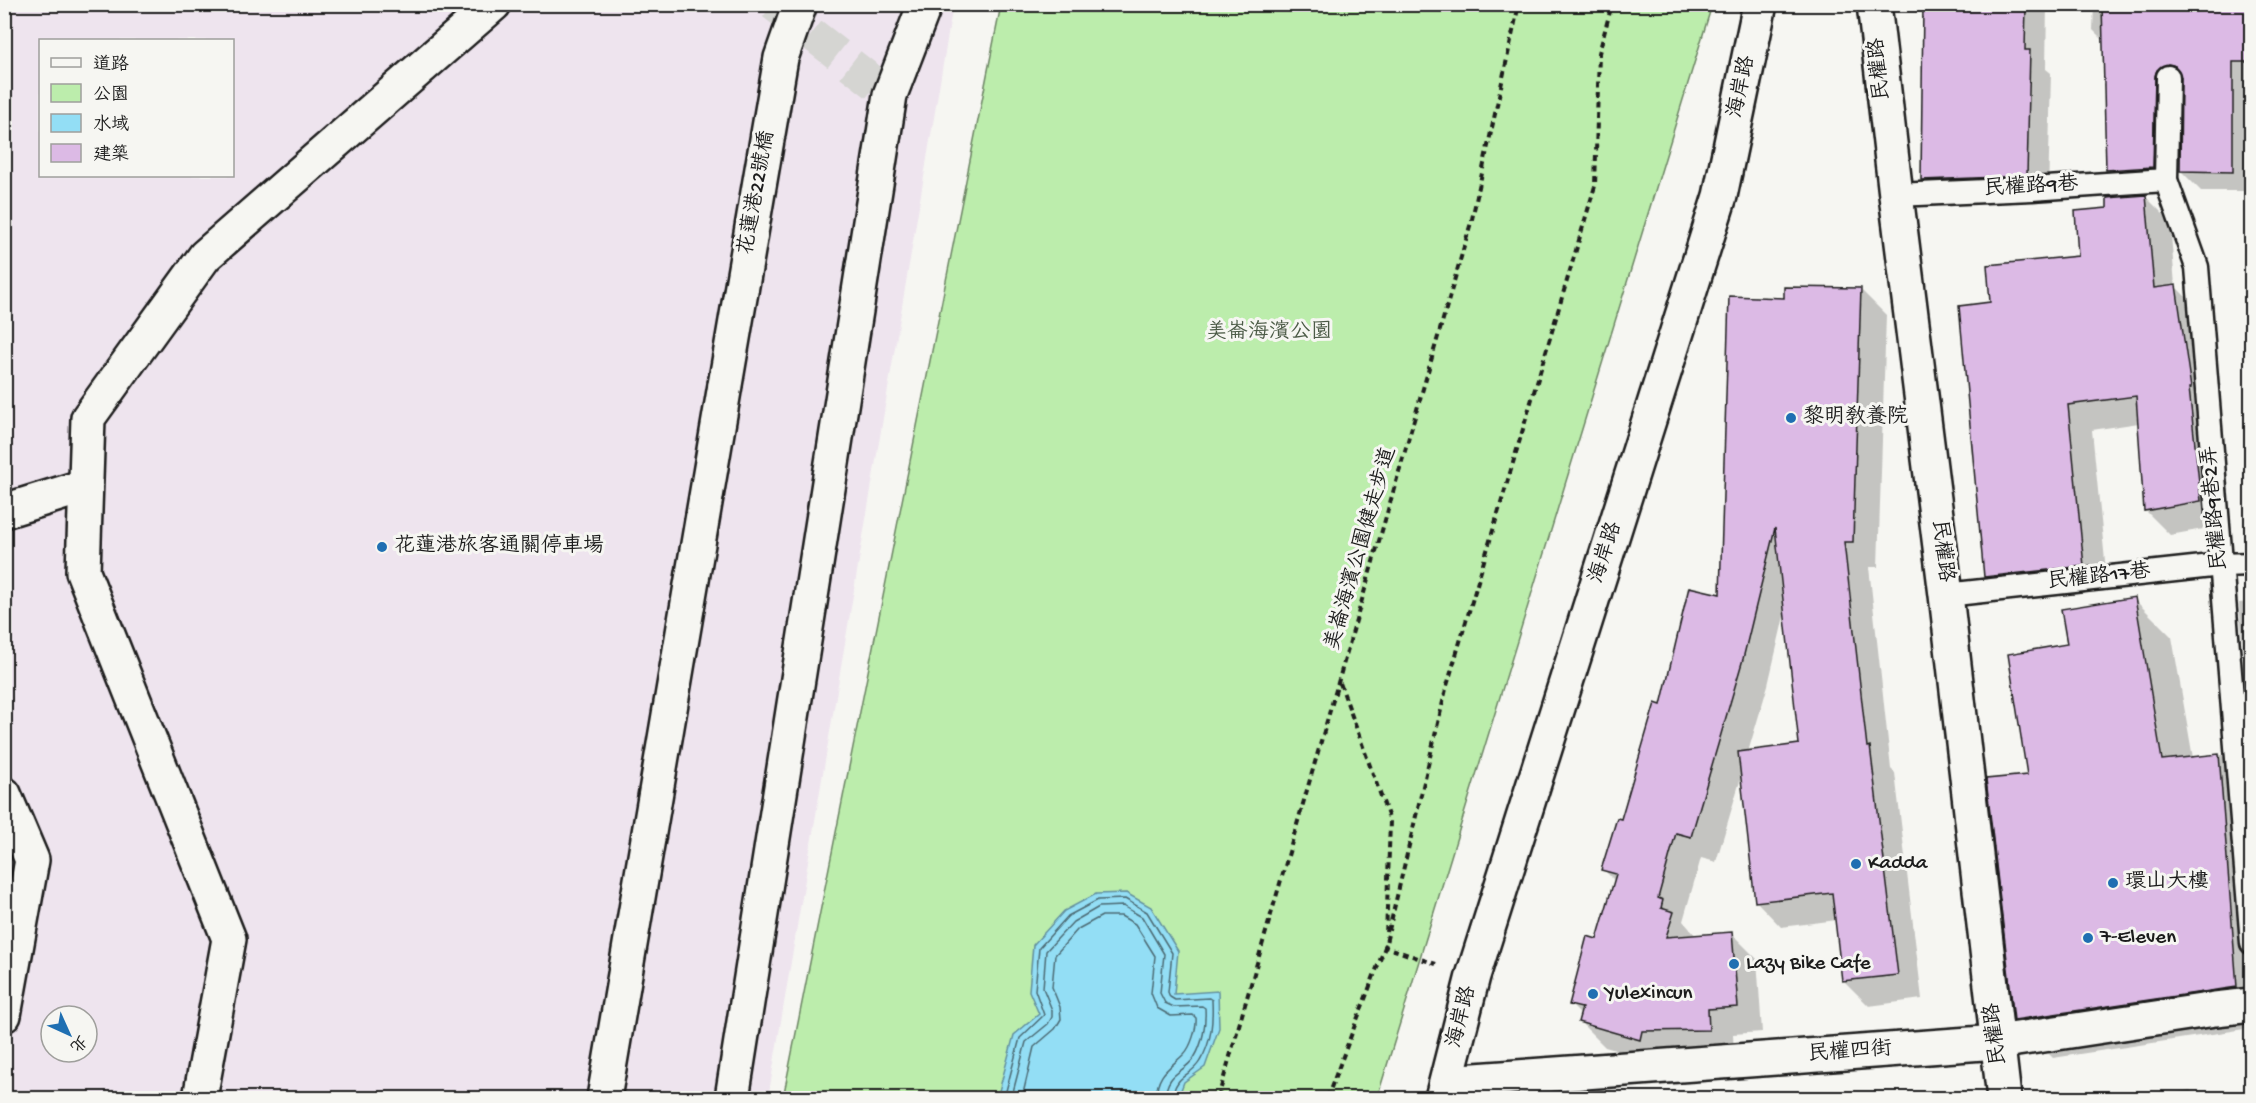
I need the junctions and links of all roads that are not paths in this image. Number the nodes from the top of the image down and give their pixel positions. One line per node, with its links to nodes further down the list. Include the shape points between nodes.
1 (494, 4): 9 (street, via 205,256 88,418)
2 (800, 4): 21 (street, 花蓮港22號橋, bridge, via 781,58)
3 (925, 4): 22 (street, via 890,95)
4 (1760, 4): 19 (street, 海岸路, via 1720,196 1473,976)
5 (1874, 4): 8 (street, 民權路)
6 (2168, 77): 7 (lane, 民權路9巷2弄)
7 (2166, 180): 8 (lane, 民權路9巷); 12 (lane, 民權路9巷2弄, via 2197,267)
8 (1896, 195): 13 (street, 民權路)
9 (86, 486): 10 (street); 20 (street, via 83,572 229,939)
10 (4, 511)
11 (2252, 564): 12 (lane, 民權路17巷)
12 (2221, 565): 13 (lane, 民權路17巷); 15 (lane, 民權路9巷2弄)
13 (1946, 596): 18 (street, 民權路)
14 (4, 794): 17 (street, via 32,860)
15 (2252, 943)
16 (2252, 1005): 18 (street, 民權四街)
17 (4, 1016)
18 (1998, 1042): 19 (street, 民權四街); 23 (street, 民權路)
19 (1445, 1090)
20 (200, 1098)
21 (604, 1098)
22 (732, 1098)
23 (2004, 1098)

